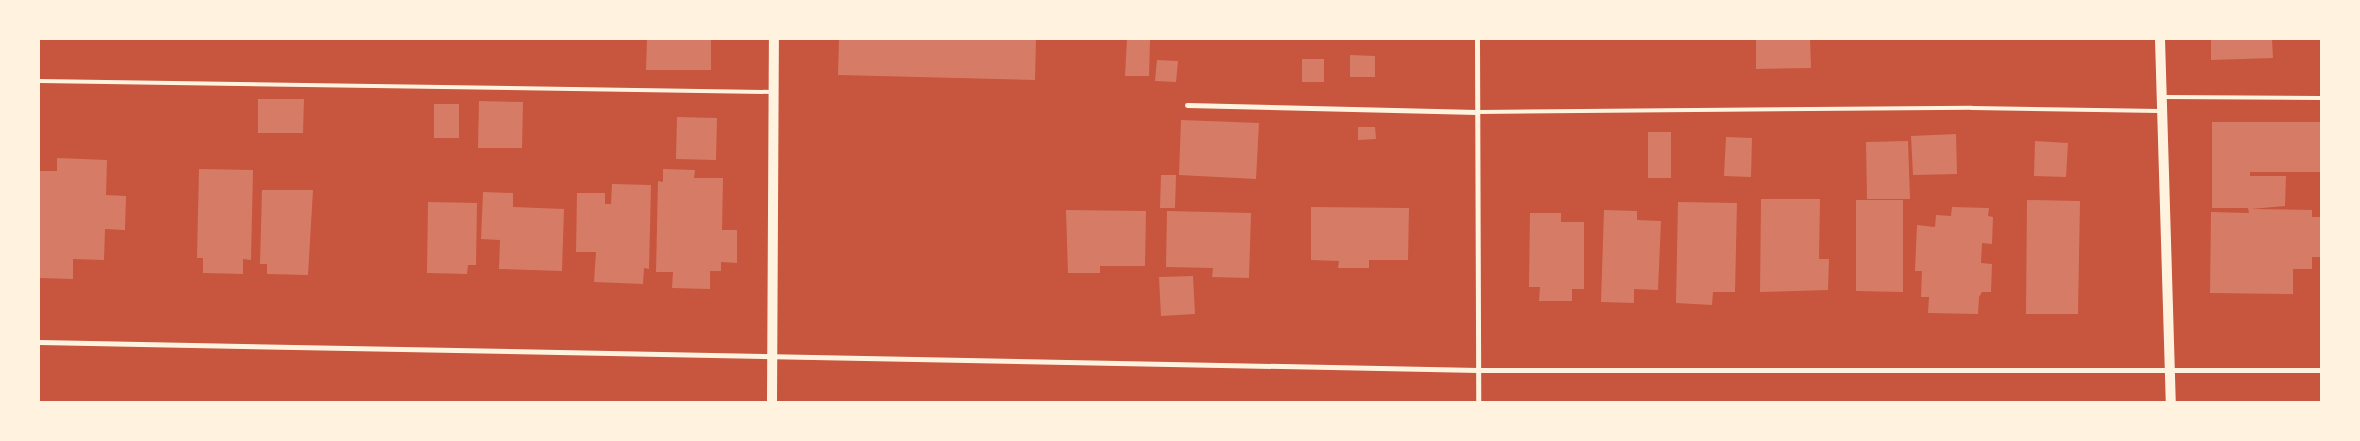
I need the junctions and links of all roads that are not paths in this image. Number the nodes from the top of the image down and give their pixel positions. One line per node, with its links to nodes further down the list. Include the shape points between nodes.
1 (774, 39): 5 (main road)
2 (1478, 39): 10 (street)
3 (2160, 39): 6 (main road)
4 (39, 81): 5 (lane)
5 (775, 92): 12 (main road)
6 (2162, 97): 7 (lane); 9 (main road)
7 (2321, 98)
8 (1187, 105): 10 (street)
9 (2162, 111): 10 (lane, via 1972,108); 15 (main road)
10 (1478, 112): 13 (street)
11 (39, 342): 12 (street)
12 (773, 359): 13 (street); 16 (main road)
13 (1478, 370): 15 (street); 17 (street)
14 (2321, 370): 15 (street)
15 (2171, 372): 18 (main road)
16 (772, 402)
17 (1478, 402)
18 (2172, 402)

